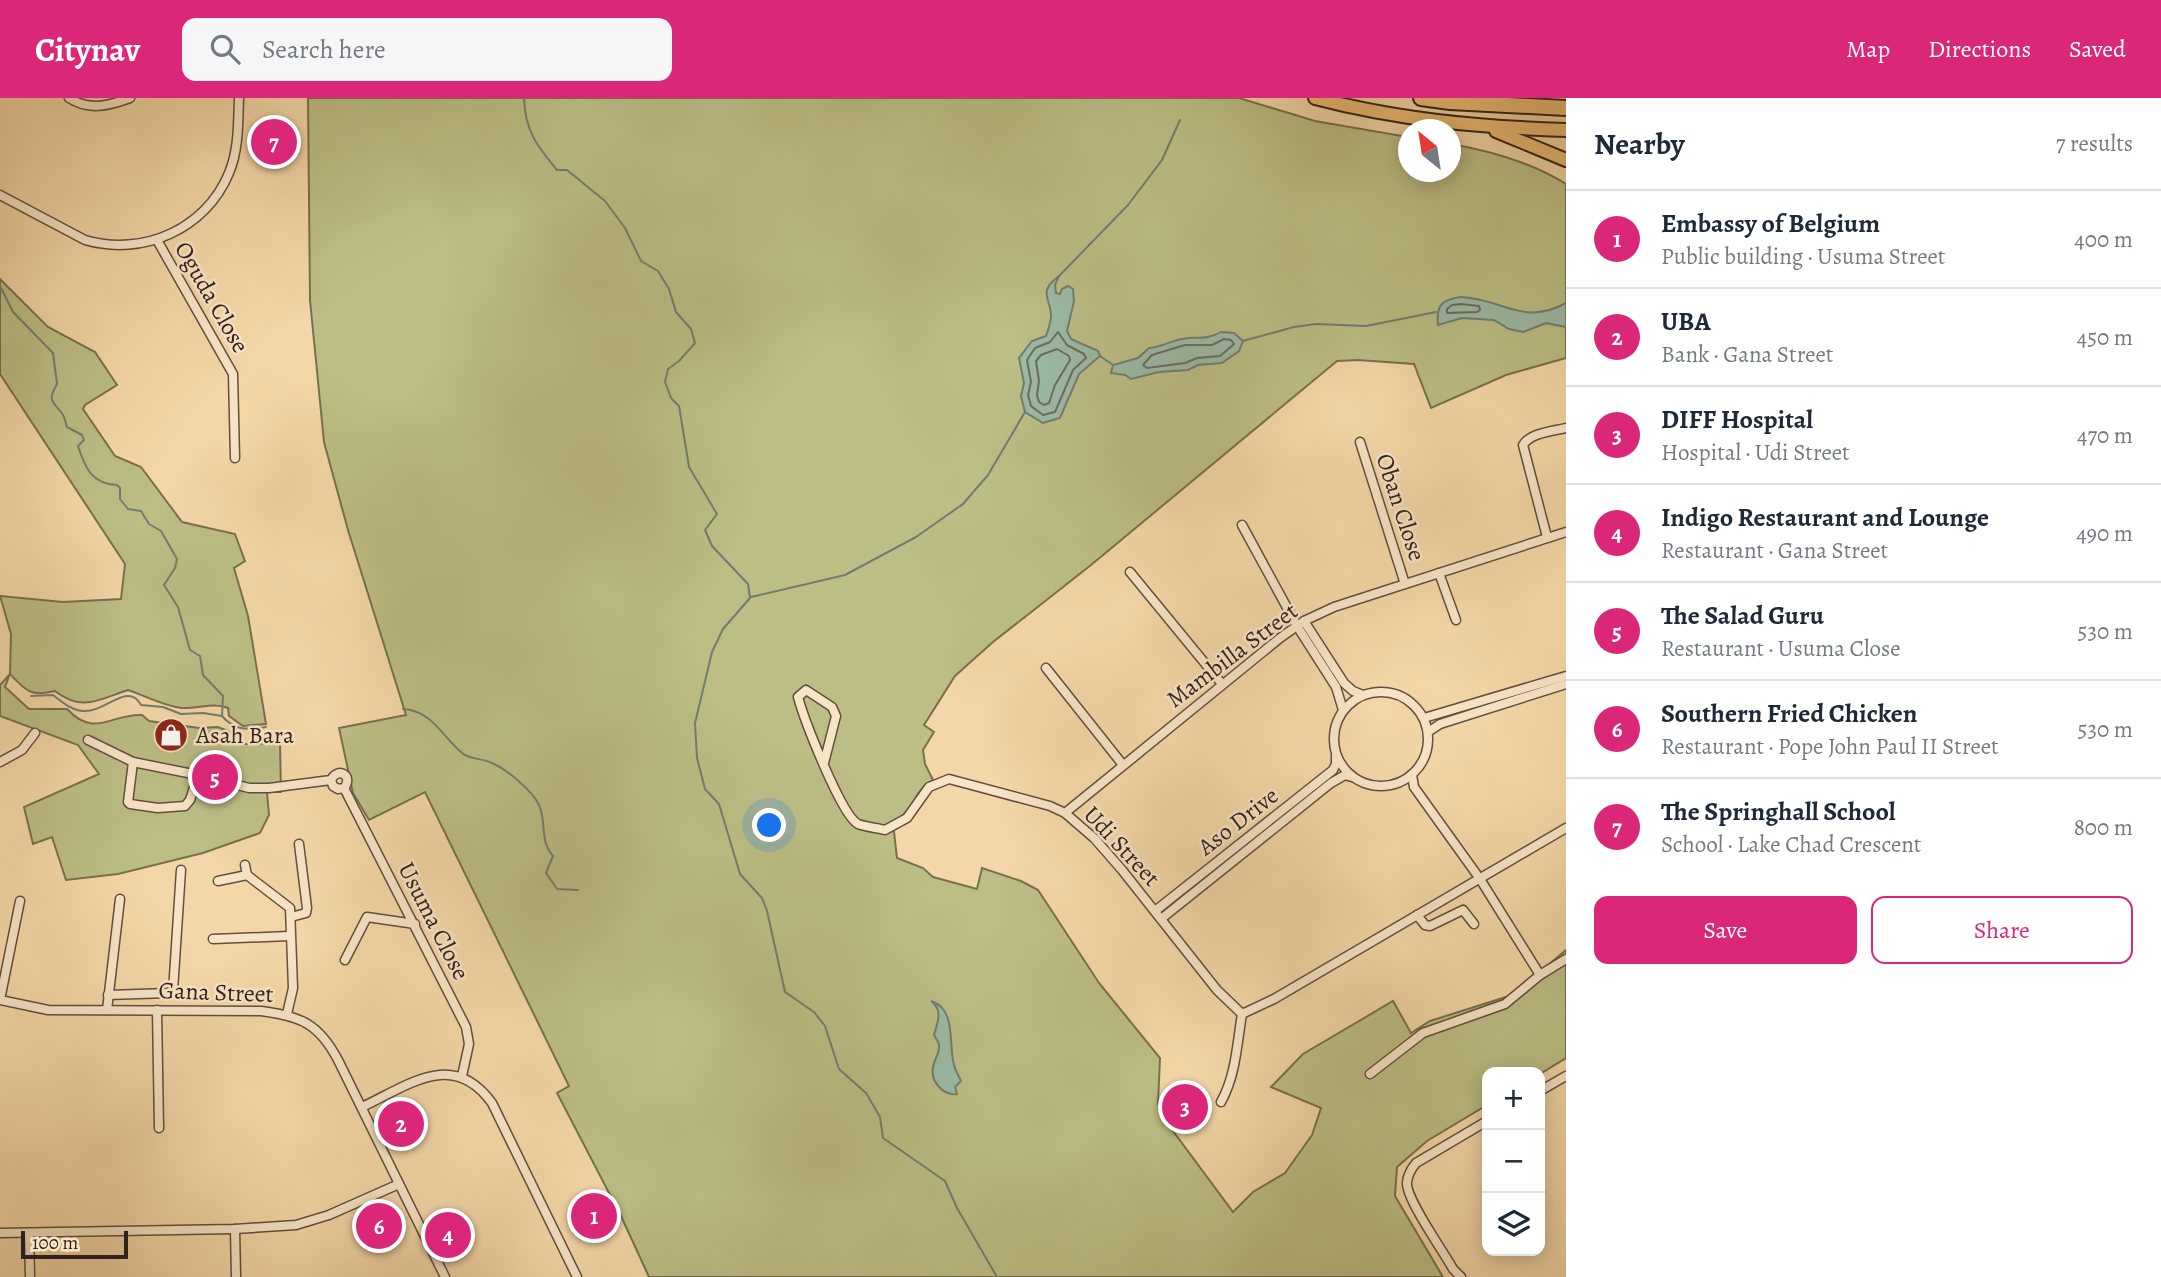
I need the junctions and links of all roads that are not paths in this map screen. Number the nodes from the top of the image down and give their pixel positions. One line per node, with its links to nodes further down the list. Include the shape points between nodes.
1 (68, 98): 2 (street, via 96,107)
2 (130, 98)
3 (239, 98): 11 (street, via 236,150 218,194 201,214)
4 (1315, 98): 7 (highway, via 1394,116)
5 (1422, 98): 6 (highway)
6 (1566, 108)
7 (1486, 127): 8 (highway); 9 (highway)
8 (1566, 131)
9 (1566, 160)
10 (0, 195): 11 (street, via 85,240 130,245)
11 (157, 240): 14 (street, Oguda Close, via 233,373)
12 (1566, 428): 17 (street, via 1532,437 1523,445)
13 (1360, 442): 20 (street, Oban Close)
14 (234, 458)
15 (1242, 525): 22 (street)
16 (1566, 532): 17 (street, Mambilla Street)
17 (1547, 537): 19 (street, Mambilla Street)
18 (1130, 572): 25 (street)
19 (1439, 573): 20 (street, Mambilla Street); 21 (street)
20 (1405, 584): 22 (street, Mambilla Street)
21 (1456, 620)
22 (1301, 623): 25 (street, Mambilla Street); 27 (street, via 1344,683); 28 (street, via 1336,687)
23 (1046, 668): 37 (street)
24 (1566, 676): 29 (street)
25 (1222, 684): 37 (street, Mambilla Street)
26 (1566, 684): 30 (street, via 1440,724)
27 (1363, 695): 28 (street); 29 (street, via 1396,694 1412,703)
28 (1343, 710): 33 (street, via 1335,727)
29 (1424, 718): 30 (street)
30 (1428, 732): 39 (street, via 1425,756)
31 (35, 733): 34 (street, via 22,750)
32 (88, 740): 35 (street)
33 (1336, 756): 40 (street); 53 (street, Aso Drive, via 1333,770)
34 (0, 762)
35 (133, 762): 38 (street); 38 (street, via 130,804 185,806)
36 (824, 763): 36 (street, via 798,697 806,691 832,707 836,716); 43 (street, Udi Street, via 857,823 885,830 907,818 929,787 949,779 1030,799)
37 (1123, 765): 43 (street, Mambilla Street)
38 (198, 775): 41 (street, via 249,788)
39 (1412, 775): 40 (street, via 1380,786); 49 (street, via 1414,787)
40 (1352, 777): 56 (street, Aso Drive, via 1345,775 1331,783)
41 (331, 780): 42 (street, via 333,786); 42 (street, Usuma Close, via 333,774 345,773 348,783)
42 (344, 788): 57 (street, Usuma Close)
43 (1065, 813): 53 (street, Udi Street, via 1108,853)
44 (1566, 828): 49 (street)
45 (299, 844): 55 (street, via 307,908 306,913)
46 (245, 864): 48 (street)
47 (181, 870): 64 (street, via 173,991)
48 (247, 875): 50 (street); 55 (street, via 289,905)
49 (1479, 879): 54 (street); 63 (street)
50 (218, 881)
51 (120, 898): 64 (street)
52 (20, 901): 65 (street)
53 (1155, 911): 56 (street, Udi Street)
54 (1418, 915): 58 (street, via 1430,926 1463,910); 69 (street)
55 (291, 917): 59 (street)
56 (1161, 919): 69 (street, Udi Street)
57 (415, 924): 62 (street, via 367,917); 71 (street, Usuma Close, via 466,1027 469,1044)
58 (1474, 924)
59 (289, 936): 60 (street); 68 (street, via 293,988)
60 (213, 939)
61 (1566, 959): 63 (street)
62 (345, 960)
63 (1540, 975): 70 (street, via 1505,1004 1423,1033)
64 (108, 995): 66 (street)
65 (1, 1004): 66 (street, Gana Street)
66 (107, 1010): 67 (street, Gana Street)
67 (157, 1010): 68 (street, Gana Street); 77 (street)
68 (287, 1014): 75 (street, Gana Street, via 320,1031)
69 (1241, 1014): 74 (street, via 1233,1074)
70 (1370, 1074)
71 (462, 1076): 75 (street, via 432,1076); 85 (street, via 492,1103)
72 (1566, 1076): 73 (street)
73 (1545, 1088)
74 (1221, 1102)
75 (362, 1107): 78 (street, Gana Street)
76 (1482, 1124): 86 (street, via 1416,1163 1407,1183 1415,1205)
77 (159, 1128)
78 (399, 1184): 79 (street, via 312,1222); 84 (street, Gana Street)
79 (235, 1228): 81 (street); 83 (street)
80 (0, 1233): 81 (street)
81 (29, 1233): 82 (street)
82 (30, 1277)
83 (236, 1277)
84 (445, 1277)
85 (577, 1277)
86 (1461, 1277)

